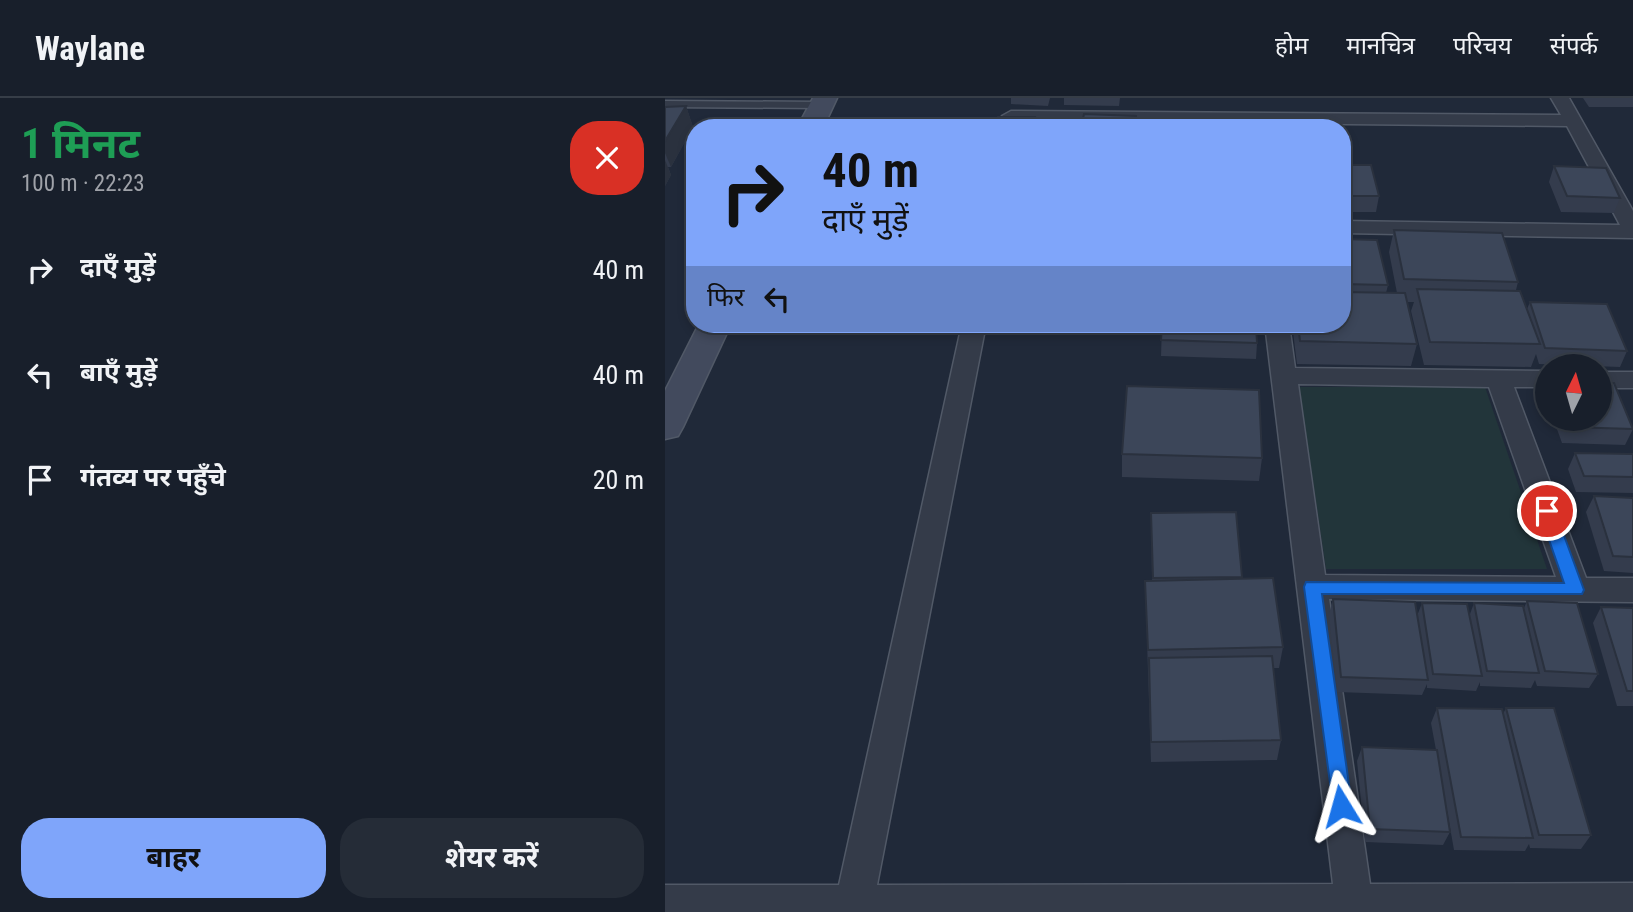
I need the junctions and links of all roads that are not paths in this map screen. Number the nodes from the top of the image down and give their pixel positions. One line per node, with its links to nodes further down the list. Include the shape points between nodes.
1 (1282, 98): 6 (street)
2 (1560, 98): 8 (street)
3 (823, 102): 4 (lane); 7 (street)
4 (665, 104)
5 (1011, 116): 6 (street)
6 (1286, 118): 8 (street)
7 (814, 119)
8 (1572, 121): 10 (street)
9 (1351, 227): 10 (street)
10 (1633, 231)
11 (711, 333): 19 (street)
12 (972, 333): 26 (street)
13 (1278, 333): 14 (street)
14 (1284, 376): 15 (street); 20 (street)
15 (1499, 379): 16 (street); 21 (street)
16 (1535, 379)
17 (1612, 380): 18 (street)
18 (1633, 380)
19 (665, 427)
20 (1312, 587): 21 (street); 23 (street)
21 (1576, 590): 22 (street)
22 (1633, 590)
23 (1354, 902): 24 (street); 27 (street)
24 (1633, 902)
25 (665, 904): 26 (street)
26 (853, 904): 27 (street)
27 (1159, 908)

